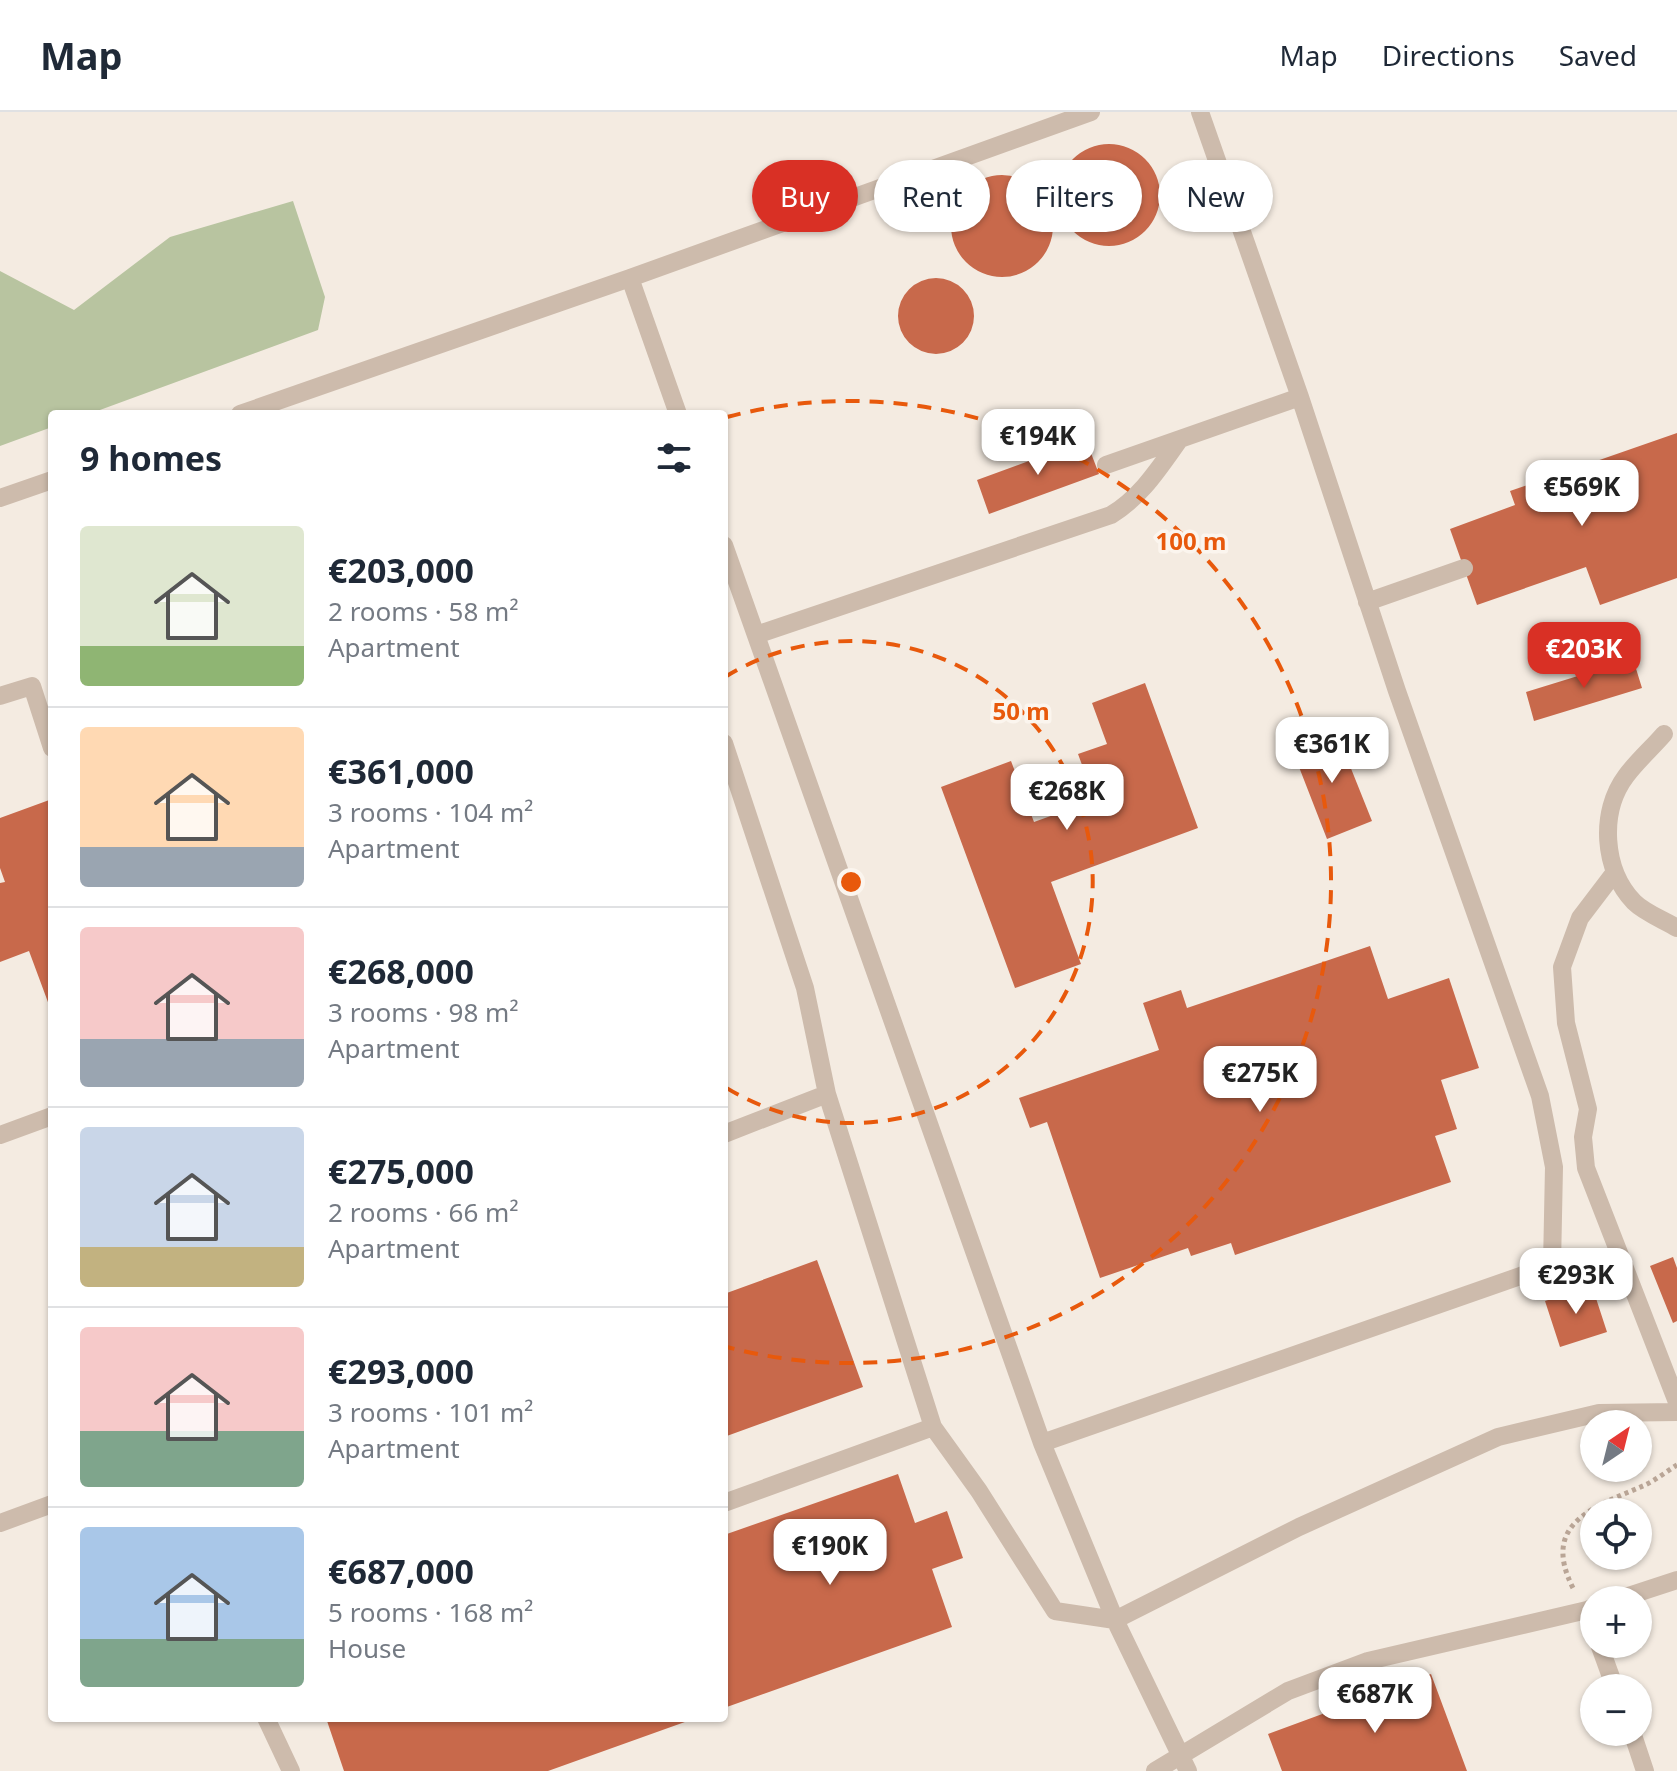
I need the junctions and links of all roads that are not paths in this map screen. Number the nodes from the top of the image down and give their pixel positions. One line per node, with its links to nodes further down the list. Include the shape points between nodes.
1 (1091, 112): 3 (lane)
2 (1200, 112): 4 (lane)
3 (630, 278): 5 (lane); 6 (lane)
4 (1300, 397): 7 (lane); 13 (lane)
5 (251, 410)
6 (677, 410)
7 (1180, 439): 8 (lane); 14 (lane, via 1142,491 1111,515)
8 (1106, 465)
9 (48, 481): 10 (lane)
10 (0, 498)
11 (728, 556): 14 (lane)
12 (1464, 568): 13 (lane)
13 (1367, 602): 28 (lane, via 1540,1096 1554,1167 1552,1265)
14 (756, 635): 28 (lane)
15 (0, 696): 17 (lane, via 32,686)
16 (1664, 734): 19 (lane, via 1625,777 1612,808 1607,834)
17 (48, 736)
18 (728, 755): 21 (lane, via 805,988)
19 (1615, 872): 20 (lane, via 1635,903); 25 (lane, via 1580,918 1562,967 1566,1023 1588,1109 1583,1137 1586,1168)
20 (1677, 928)
21 (827, 1094): 23 (lane); 27 (lane)
22 (48, 1117): 24 (lane)
23 (728, 1132)
24 (0, 1135)
25 (1677, 1402)
26 (1677, 1412): 35 (lane, via 1599,1413 1498,1437 1299,1527)
27 (933, 1427): 29 (lane); 35 (lane, via 1055,1611)
28 (1042, 1443): 35 (lane)
29 (728, 1502)
30 (48, 1505): 31 (lane)
31 (0, 1523)
32 (1677, 1580): 33 (lane)
33 (1652, 1588)
34 (1580, 1610): 38 (lane, via 1368,1661 1288,1691)
35 (1115, 1620): 38 (lane)
36 (268, 1722): 39 (lane)
37 (1637, 1746): 41 (lane)
38 (1184, 1763): 40 (lane)
39 (291, 1771)
40 (1155, 1771)
41 (1645, 1771)

